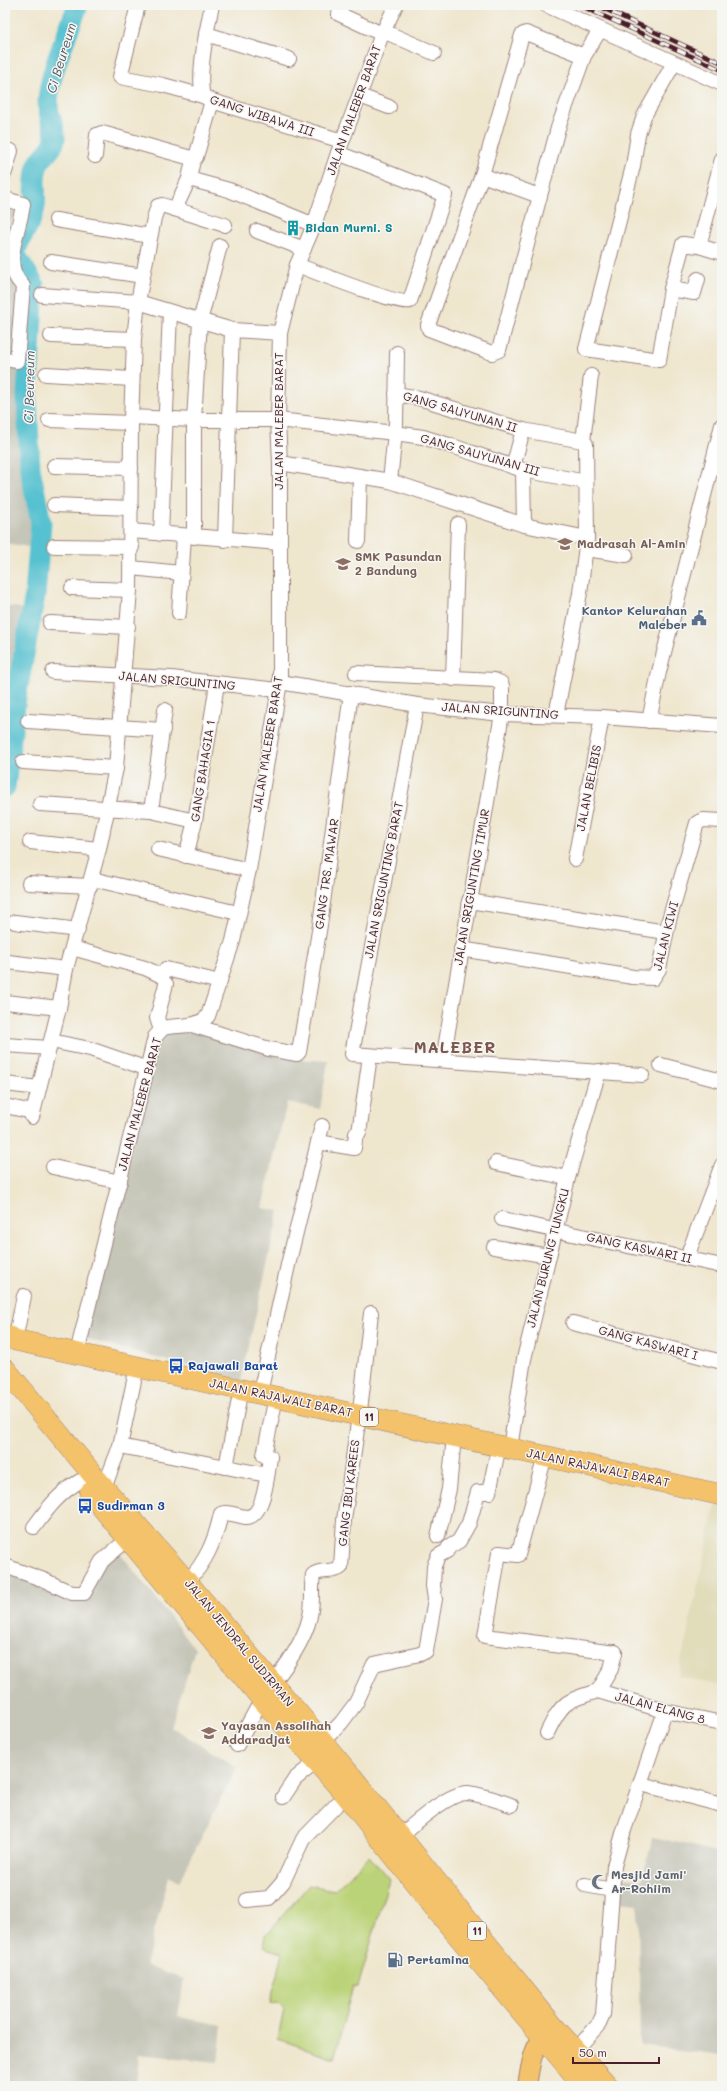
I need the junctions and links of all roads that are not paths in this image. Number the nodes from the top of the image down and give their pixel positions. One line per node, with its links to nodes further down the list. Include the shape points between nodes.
1 (138, 5): 15 (street, via 120,77 163,85)
2 (212, 5): 8 (street, GANG WIBAWA III)
3 (341, 5): 7 (street, via 339,15)
4 (396, 5): 7 (street, JALAN MALEBER BARAT)
5 (546, 5): 6 (street)
6 (600, 30): 10 (street); 12 (street)
7 (383, 33): 9 (street); 14 (street, JALAN MALEBER BARAT)
8 (206, 34): 11 (street); 15 (street, GANG WIBAWA III, via 201,82)
9 (434, 53)
10 (584, 56): 23 (street, via 523,34); 25 (street, via 558,128)
11 (289, 59)
12 (674, 63): 13 (street); 41 (street, via 642,122 586,349 660,360)
13 (722, 84)
14 (360, 96): 16 (street); 17 (street, JALAN MALEBER BARAT)
15 (207, 99): 17 (street, GANG WIBAWA III); 21 (street)
16 (389, 107)
17 (340, 147): 30 (street, JALAN MALEBER BARAT); 38 (street, GANG WIBAWA III, via 445,195 410,301 406,303 381,296)
18 (13, 152): 22 (street)
19 (94, 156): 21 (street, via 97,135 102,133)
20 (722, 159): 34 (street)
21 (194, 160): 24 (street)
22 (5, 172)
23 (482, 175): 25 (street); 25 (street, via 427,327 492,353 498,350)
24 (188, 179): 27 (street); 30 (street, via 229,190)
25 (539, 196)
26 (5, 199): 51 (street, via 23,204 22,213 6,251 7,270 23,286 16,361)
27 (175, 209): 29 (street); 32 (street, via 164,205 158,206)
28 (56, 220): 32 (street)
29 (225, 225)
30 (314, 225): 35 (street, JALAN MALEBER BARAT)
31 (257, 231): 35 (street)
32 (150, 236): 39 (street)
33 (220, 246): 45 (street)
34 (699, 246): 36 (street); 41 (street, via 683,244)
35 (304, 249): 38 (street, JALAN MALEBER BARAT)
36 (722, 253)
37 (50, 262): 39 (street)
38 (297, 265): 47 (street, JALAN MALEBER BARAT)
39 (143, 276): 43 (street)
40 (698, 279): 41 (street, via 694,293)
41 (671, 289)
42 (42, 295): 43 (street)
43 (138, 302): 44 (street); 49 (street)
44 (170, 312): 45 (street); 58 (street)
45 (200, 321): 46 (street); 59 (street)
46 (232, 330): 47 (street); 61 (street)
47 (280, 333): 60 (street, JALAN MALEBER BARAT)
48 (51, 336): 49 (street)
49 (134, 339): 54 (street)
50 (397, 353): 55 (street)
51 (5, 359)
52 (46, 374): 54 (street)
53 (591, 376): 65 (street)
54 (132, 379): 57 (street)
55 (396, 394): 63 (street, GANG SAUYUNAN II, via 419,398); 64 (street)
56 (49, 420): 57 (street, GANG SAUYUNAN III)
57 (131, 420): 58 (street, GANG SAUYUNAN III); 68 (street)
58 (166, 420): 59 (street, GANG SAUYUNAN III); 78 (street)
59 (194, 420): 61 (street, GANG SAUYUNAN III); 79 (street)
60 (278, 420): 61 (street, GANG SAUYUNAN III); 64 (street, GANG SAUYUNAN III); 66 (street, JALAN MALEBER BARAT)
61 (229, 421): 80 (street)
62 (722, 425): 107 (street, via 659,672)
63 (523, 430): 65 (street, GANG SAUYUNAN II); 69 (street, GANG SAUYUNAN II)
64 (395, 433): 69 (street, GANG SAUYUNAN III, via 423,437); 71 (street)
65 (583, 441): 72 (street, via 586,444)
66 (280, 463): 70 (street); 82 (street, JALAN MALEBER BARAT)
67 (54, 466): 68 (street)
68 (131, 468): 74 (street)
69 (518, 468): 72 (street, GANG SAUYUNAN III); 76 (street, GANG SAUYUNAN II)
70 (360, 476): 71 (street); 81 (street)
71 (390, 481): 76 (street)
72 (586, 482): 83 (street)
73 (54, 504): 74 (street)
74 (131, 508): 77 (street)
75 (458, 524): 97 (street)
76 (524, 525): 83 (street)
77 (131, 532): 78 (street); 85 (street)
78 (162, 534): 79 (street)
79 (189, 537): 80 (street); 88 (street)
80 (225, 540): 82 (street)
81 (358, 541)
82 (279, 543): 99 (street, JALAN MALEBER BARAT)
83 (587, 544): 86 (street); 104 (street)
84 (54, 546): 85 (street)
85 (132, 547): 87 (street)
86 (626, 555)
87 (131, 568): 88 (street); 90 (street)
88 (181, 574): 91 (street)
89 (72, 588): 90 (street)
90 (130, 590): 93 (street)
91 (179, 613)
92 (50, 623): 93 (street)
93 (128, 627): 96 (street)
94 (53, 672): 96 (street, JALAN SRIGUNTING)
95 (356, 673): 97 (street)
96 (122, 676): 98 (street, JALAN SRIGUNTING, via 171,678); 109 (street)
97 (453, 679): 103 (street, JALAN SRIGUNTING TIMUR, via 494,680 502,683)
98 (217, 684): 99 (street, JALAN SRIGUNTING); 116 (street, GANG BAHAGIA 1)
99 (279, 686): 100 (street, JALAN SRIGUNTING); 123 (street, JALAN MALEBER BARAT)
100 (351, 693): 101 (street, JALAN SRIGUNTING); 139 (street, GANG TRS. MAWAR, via 320,925 301,1045 297,1054 269,1049)
101 (417, 705): 103 (street, JALAN SRIGUNTING); 143 (street, JALAN SRIGUNTING BARAT, via 352,1054)
102 (165, 710): 110 (street)
103 (502, 714): 104 (street, JALAN SRIGUNTING); 126 (street, JALAN SRIGUNTING TIMUR)
104 (556, 715): 105 (street, JALAN SRIGUNTING)
105 (602, 717): 107 (street, JALAN SRIGUNTING); 122 (street, JALAN BELIBIS)
106 (28, 721): 109 (street)
107 (649, 721): 108 (street, JALAN SRIGUNTING)
108 (722, 726)
109 (119, 727): 110 (street); 112 (street)
110 (163, 730): 115 (street)
111 (23, 762): 112 (street)
112 (116, 768): 114 (street)
113 (40, 804): 114 (street)
114 (108, 808): 115 (street); 119 (street)
115 (151, 811): 116 (street)
116 (195, 821): 121 (street, GANG BAHAGIA 1)
117 (722, 821): 130 (street, JALAN KIWI, via 703,820 697,823)
118 (30, 842): 119 (street)
119 (99, 849): 124 (street)
120 (158, 849): 121 (street)
121 (186, 856): 123 (street)
122 (575, 859)
123 (249, 870): 127 (street, JALAN MALEBER BARAT)
124 (91, 882): 125 (street); 127 (street); 129 (street)
125 (29, 883)
126 (470, 901): 130 (street); 132 (street, JALAN SRIGUNTING TIMUR)
127 (238, 913): 135 (street, JALAN MALEBER BARAT, via 233,941)
128 (15, 922): 129 (street)
129 (78, 930): 131 (street)
130 (666, 932): 132 (street, JALAN KIWI, via 659,969 656,976 650,979)
131 (72, 948): 134 (street); 135 (street, via 145,968 162,976 166,969)
132 (461, 949): 144 (street, JALAN SRIGUNTING TIMUR)
133 (8, 962): 134 (street)
134 (66, 969): 138 (street)
135 (220, 982): 139 (street, JALAN MALEBER BARAT, via 208,1016 202,1022)
136 (166, 984): 140 (street, via 157,1018)
137 (5, 1002): 138 (street)
138 (59, 1008): 142 (street)
139 (192, 1025): 140 (street, JALAN MALEBER BARAT, via 167,1027)
140 (161, 1030): 146 (street, JALAN MALEBER BARAT, via 155,1037)
141 (5, 1045): 142 (street)
142 (50, 1045): 146 (street, via 90,1050); 151 (street)
143 (370, 1056): 144 (street); 154 (street, via 359,1133 356,1134 354,1148)
144 (443, 1060): 147 (street)
145 (661, 1065): 149 (street)
146 (148, 1069): 159 (street, JALAN MALEBER BARAT)
147 (599, 1071): 148 (street); 158 (street, JALAN BURUNG TUNGKU)
148 (642, 1075)
149 (722, 1081)
150 (5, 1084): 151 (street)
151 (39, 1088): 152 (street, via 32,1114)
152 (5, 1106)
153 (322, 1126): 154 (street)
154 (318, 1142): 175 (street)
155 (496, 1163): 158 (street)
156 (722, 1165): 164 (street, via 690,1249)
157 (53, 1167): 159 (street)
158 (568, 1178): 161 (street, JALAN BURUNG TUNGKU)
159 (120, 1182): 170 (street, JALAN MALEBER BARAT)
160 (502, 1219): 161 (street, GANG KASWARI II)
161 (555, 1229): 163 (street, JALAN BURUNG TUNGKU); 164 (street, GANG KASWARI II)
162 (494, 1247): 163 (street)
163 (548, 1256): 179 (street, JALAN BURUNG TUNGKU)
164 (689, 1258): 165 (street, GANG KASWARI II)
165 (722, 1266)
166 (24, 1296): 169 (street)
167 (371, 1313): 176 (street, GANG IBU KAREES)
168 (573, 1323): 171 (street, GANG KASWARI I)
169 (8, 1341): 170 (highway, JALAN RAJAWALI BARAT / 11)
170 (77, 1353): 172 (highway, JALAN RAJAWALI BARAT / 11)
171 (722, 1362)
172 (137, 1366): 175 (highway, JALAN RAJAWALI BARAT / 11); 178 (street)
173 (5, 1369): 184 (highway, JALAN JENDRAL SUDIRMAN / 11)
174 (5, 1391): 183 (highway, JALAN JENDRAL SUDIRMAN / 11)
175 (259, 1393): 176 (highway, JALAN RAJAWALI BARAT / 11); 181 (street); 182 (street, via 264,1455 270,1457)
176 (359, 1415): 177 (highway, JALAN RAJAWALI BARAT / 11); 193 (street, GANG IBU KAREES, via 344,1520 342,1561 339,1569 313,1575 313,1599 308,1623 292,1655)
177 (454, 1436): 179 (highway, JALAN RAJAWALI BARAT / 11); 187 (street, via 449,1489)
178 (120, 1446): 181 (street); 184 (street)
179 (505, 1447): 180 (highway, JALAN RAJAWALI BARAT / 11); 198 (street, JALAN BURUNG TUNGKU, via 489,1492 478,1492 459,1541 438,1556 434,1566 435,1599 426,1651 374,1664 356,1703)
180 (545, 1456): 185 (highway, JALAN RAJAWALI BARAT / 11); 192 (street, via 518,1555 499,1553 485,1636 615,1652 611,1669)
181 (226, 1467): 182 (street)
182 (267, 1475): 191 (street, via 258,1512 247,1517 225,1512 221,1514 212,1548)
183 (80, 1481): 186 (street, via 65,1489); 188 (highway, JALAN JENDRAL SUDIRMAN / 11)
184 (104, 1488): 189 (highway, JALAN JENDRAL SUDIRMAN / 11)
185 (722, 1495)
186 (34, 1527)
187 (438, 1536)
188 (128, 1539): 189 (highway, JALAN JENDRAL SUDIRMAN / 11); 190 (street, via 102,1561 84,1593 72,1593)
189 (161, 1565): 191 (highway, JALAN JENDRAL SUDIRMAN / 11); 193 (highway, JALAN JENDRAL SUDIRMAN / 11)
190 (5, 1566)
191 (187, 1582): 193 (highway, JALAN JENDRAL SUDIRMAN / 11)
192 (598, 1691): 194 (street, JALAN ELANG 8); 196 (street, via 566,1702)
193 (267, 1692): 197 (street); 198 (highway, JALAN JENDRAL SUDIRMAN / 11)
194 (665, 1711): 195 (street, JALAN ELANG 8); 199 (street)
195 (722, 1723)
196 (547, 1733)
197 (237, 1745)
198 (319, 1751): 200 (highway, JALAN JENDRAL SUDIRMAN / 11); 201 (street, via 295,1778); 204 (highway, JALAN JENDRAL SUDIRMAN / 11)
199 (641, 1784): 203 (street); 206 (street, via 614,1866)
200 (346, 1794): 204 (highway, JALAN JENDRAL SUDIRMAN / 11); 207 (street, via 303,1839 286,1878 269,1898)
201 (283, 1797)
202 (511, 1805): 204 (street, via 468,1793 460,1794 446,1801)
203 (722, 1805)
204 (395, 1842): 208 (highway, JALAN JENDRAL SUDIRMAN / 11)
205 (585, 1885): 206 (street)
206 (612, 1890): 209 (street, via 603,2015 599,2024)
207 (247, 1900)
208 (548, 2031): 209 (highway, JALAN JENDRAL SUDIRMAN / 11); 210 (main road, via 535,2047); 211 (highway, JALAN JENDRAL SUDIRMAN / 11)
209 (575, 2051): 212 (highway, JALAN JENDRAL SUDIRMAN / 11)
210 (527, 2086)
211 (584, 2086)
212 (608, 2086)

